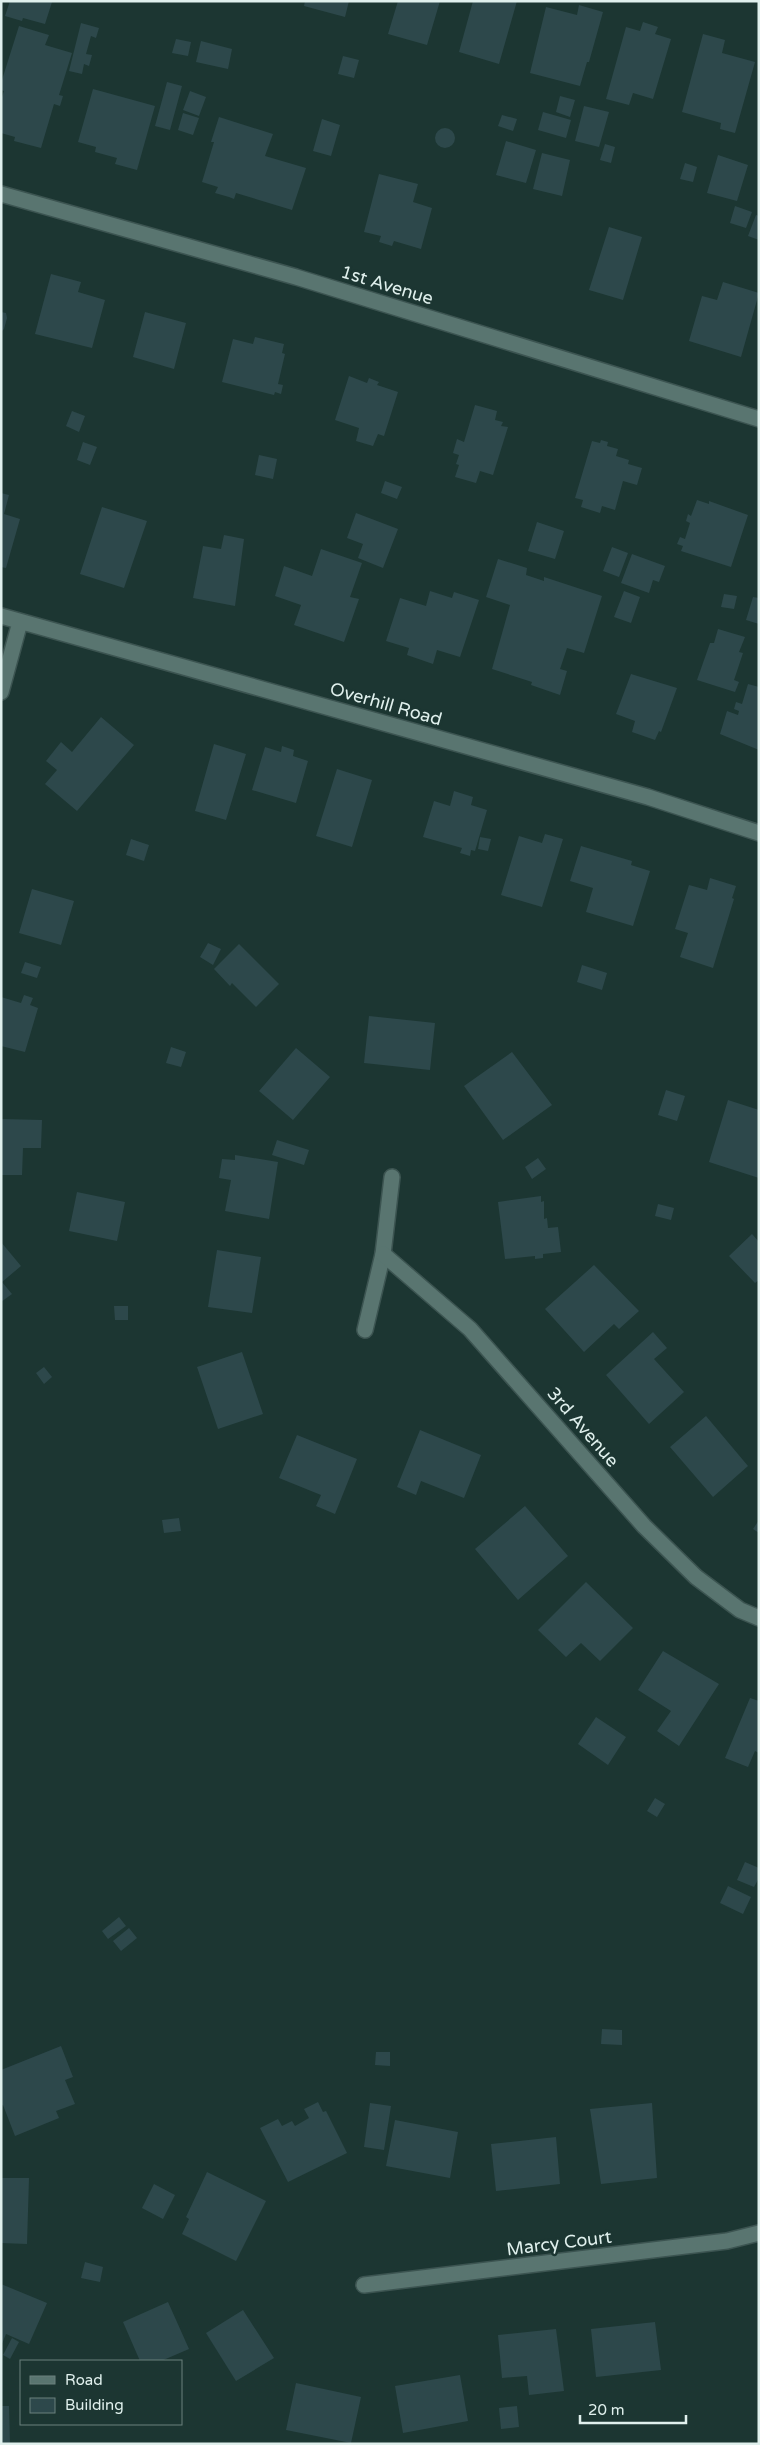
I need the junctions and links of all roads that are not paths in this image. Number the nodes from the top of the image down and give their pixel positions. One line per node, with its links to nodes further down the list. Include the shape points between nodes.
1 (1, 194): 2 (street, 1st Avenue, via 296,277)
2 (759, 419)
3 (1, 616): 4 (street, Overhill Road)
4 (20, 622): 5 (street); 6 (street, Overhill Road, via 638,795)
5 (1, 692)
6 (759, 833)
7 (392, 1177): 8 (street)
8 (383, 1254): 9 (street); 10 (street, 3rd Avenue, via 470,1329 644,1526 696,1577 740,1610)
9 (365, 1330)
10 (759, 1618)
11 (759, 2233): 12 (street, Marcy Court, via 727,2241)
12 (364, 2285)

